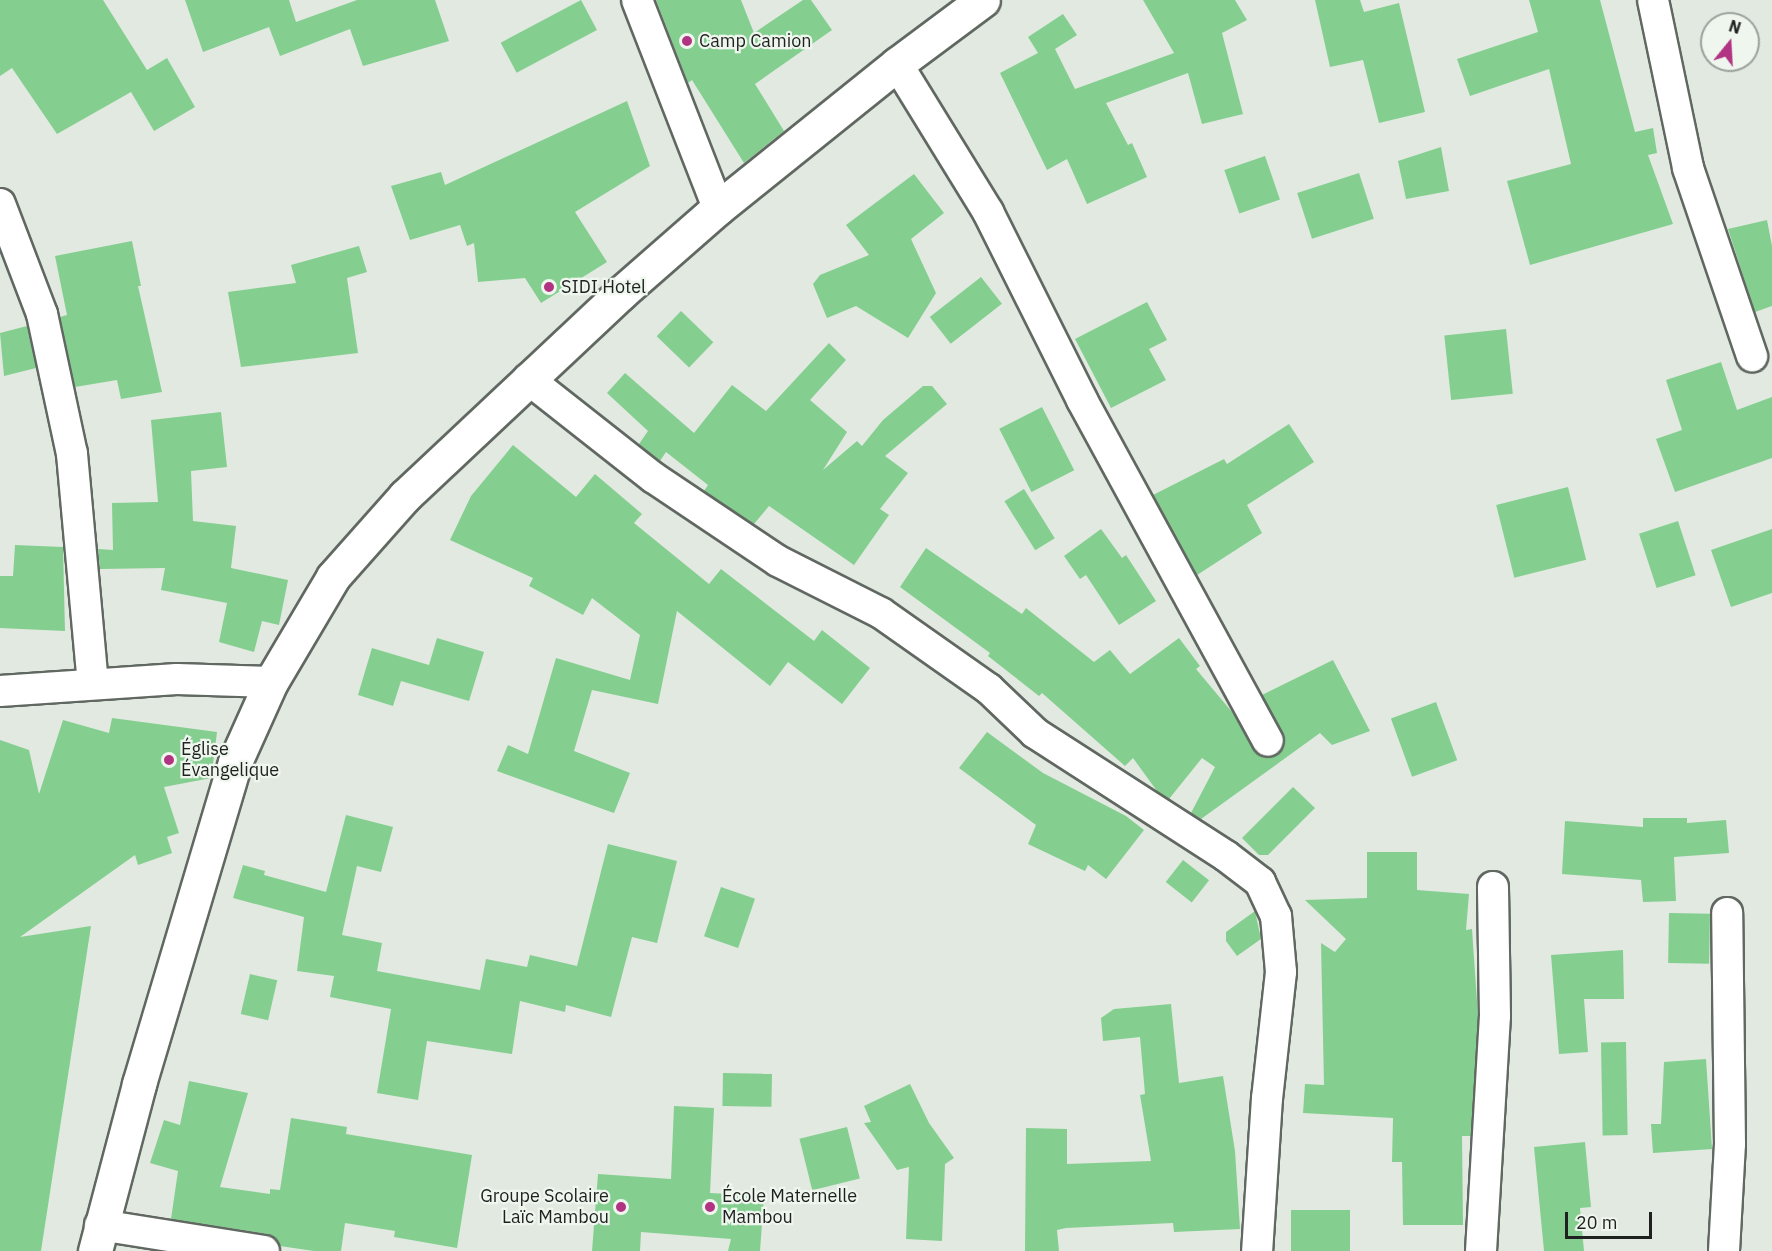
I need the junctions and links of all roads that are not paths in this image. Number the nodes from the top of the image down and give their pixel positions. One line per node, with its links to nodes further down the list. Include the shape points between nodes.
1 (637, 0): 6 (street)
2 (983, 0): 4 (street)
3 (1653, 0): 7 (street, via 1688,168)
4 (897, 64): 6 (street); 12 (street, via 987,212 1082,400)
5 (0, 204): 10 (street, via 42,314 72,454)
6 (718, 208): 8 (street)
7 (1752, 356)
8 (528, 379): 9 (street, via 405,496 333,578); 17 (street, via 654,478 778,561 881,613 989,689 1035,733 1260,882 1276,916 1281,972 1267,1098)
9 (271, 682): 10 (street, via 177,679); 15 (street, via 235,762)
10 (93, 683): 11 (street)
11 (0, 691)
12 (1268, 741)
13 (1493, 887): 18 (street, via 1495,1016)
14 (1727, 913): 19 (street, via 1730,1144)
15 (98, 1238): 16 (street)
16 (264, 1251)
17 (1257, 1251)
18 (1481, 1251)
19 (1724, 1251)

